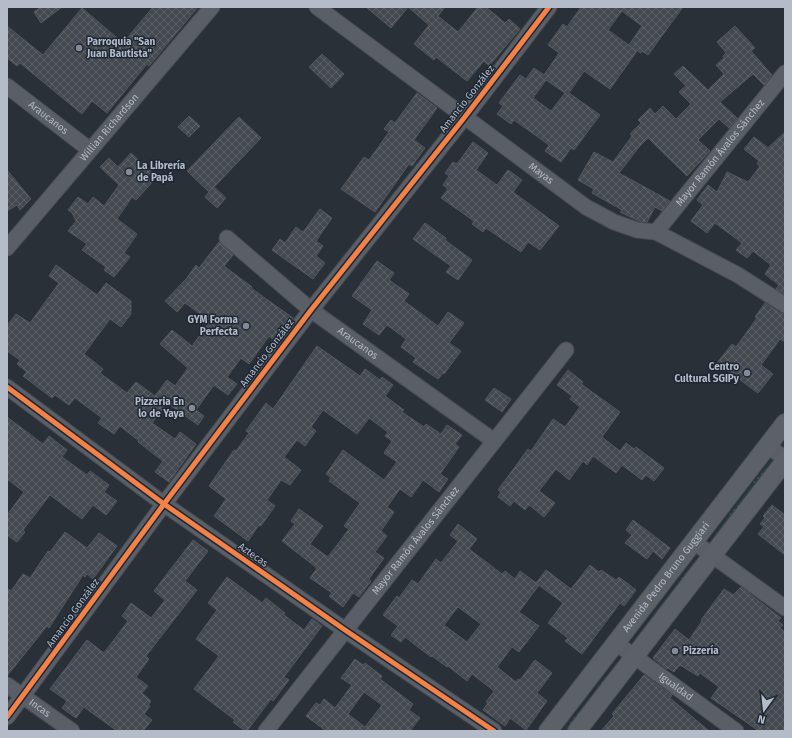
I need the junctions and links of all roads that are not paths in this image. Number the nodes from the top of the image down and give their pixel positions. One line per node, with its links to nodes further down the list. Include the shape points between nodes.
1 (212, 7): 7 (street, Willian Richardson)
2 (317, 7): 6 (street, Mayas)
3 (549, 7): 6 (street, Amancio González)
4 (785, 73): 8 (street, Mayor Ramón Ávalos Sánchez)
5 (7, 86): 7 (street, Araucanos)
6 (464, 118): 8 (street, Mayas, via 586,207 614,222 637,230); 12 (street, Amancio González)
7 (90, 150): 10 (street, Willian Richardson)
8 (656, 232): 11 (street, Mayas, via 738,275)
9 (227, 238): 12 (street, Araucanos)
10 (7, 248)
11 (785, 305)
12 (311, 310): 16 (street, Araucanos); 20 (street, Amancio González)
13 (566, 350): 16 (street, Mayor Ramón Ávalos Sánchez)
14 (7, 387): 20 (street, Aztecas)
15 (785, 423): 17 (main road, Avenida Pedro Bruno Guggiari)
16 (494, 441): 24 (street, Mayor Ramón Ávalos Sánchez)
17 (768, 446): 18 (street); 21 (main road, Avenida Pedro Bruno Guggiari)
18 (785, 458)
19 (785, 461): 22 (main road)
20 (164, 504): 24 (street, Aztecas); 28 (street, Amancio González)
21 (694, 542): 22 (street); 25 (main road, Avenida Pedro Bruno Guggiari)
22 (712, 555): 23 (street); 26 (main road)
23 (785, 608)
24 (345, 630): 31 (street, Mayor Ramón Ávalos Sánchez); 32 (street, Aztecas)
25 (616, 643): 26 (street, Igualdad); 33 (main road, Avenida Pedro Bruno Guggiari)
26 (635, 657): 34 (main road); 35 (street, Igualdad)
27 (7, 685): 28 (street, Incas)
28 (23, 697): 29 (street, Amancio González); 30 (street, Incas)
29 (7, 717)
30 (72, 731)
31 (266, 731)
32 (494, 731)
33 (548, 731)
34 (577, 731)
35 (736, 731)

